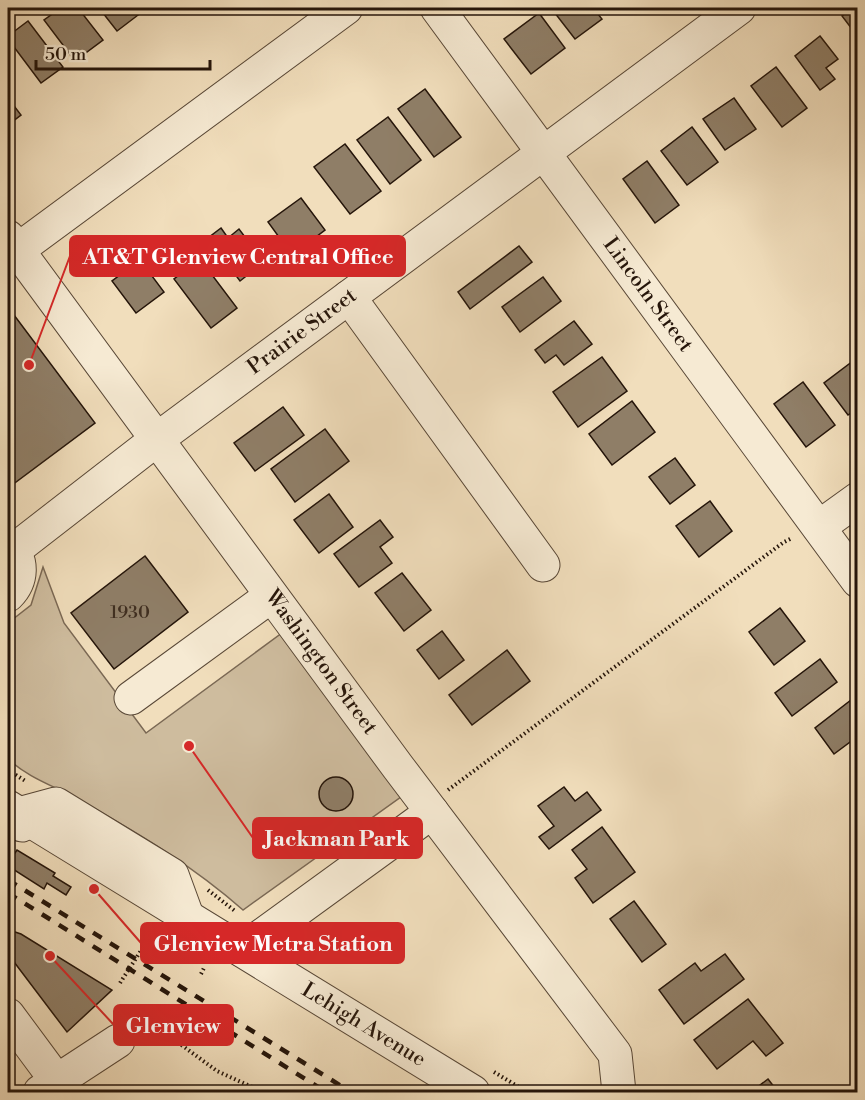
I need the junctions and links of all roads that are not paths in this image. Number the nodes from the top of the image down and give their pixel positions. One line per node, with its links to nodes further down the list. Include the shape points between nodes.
1 (346, 8): 5 (street)
2 (437, 8): 4 (street, Lincoln Street)
3 (739, 8): 4 (street, Prairie Street)
4 (544, 153): 6 (street, Prairie Street); 9 (street, Lincoln Street)
5 (11, 248): 7 (street, Washington Street)
6 (349, 297): 7 (street, Prairie Street); 11 (street)
7 (156, 440): 10 (street, Prairie Street); 14 (street, Washington Street)
8 (858, 499): 9 (street)
9 (819, 527): 12 (street, Lincoln Street)
10 (10, 548): 13 (street, via 20,569 19,579)
11 (543, 565)
12 (858, 581)
13 (8, 596)
14 (271, 596): 15 (street); 16 (street, Washington Street)
15 (132, 698)
16 (430, 809): 19 (street); 24 (street, Washington Street, via 615,1054)
17 (13, 810): 18 (street, Lehigh Avenue); 18 (street, via 56,804 172,875)
18 (187, 916): 19 (street, Lehigh Avenue)
19 (242, 950): 23 (street, Lehigh Avenue)
20 (8, 1015): 22 (street)
21 (118, 1041): 22 (street)
22 (54, 1089)
23 (473, 1092)
24 (619, 1092)

